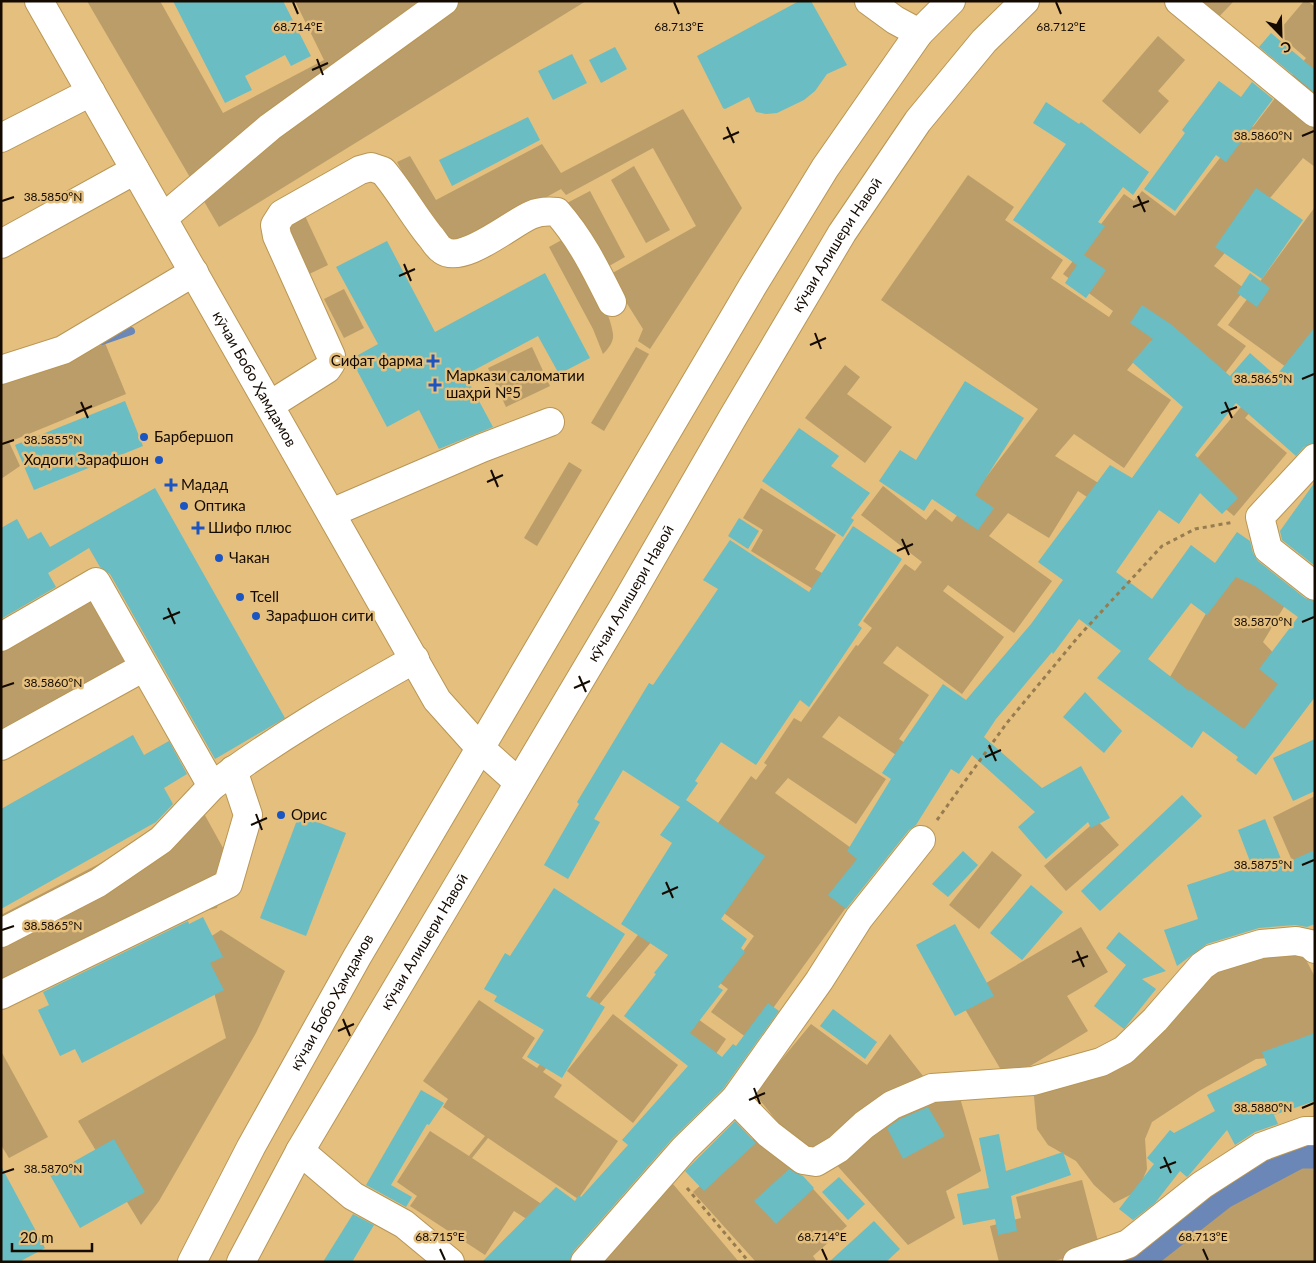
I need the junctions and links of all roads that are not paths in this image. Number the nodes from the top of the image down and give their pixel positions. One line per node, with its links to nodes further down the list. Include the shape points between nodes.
1 (39, 1): 8 (street, кӯчаи Бобо Ҳамдамов)
2 (444, 1): 12 (street, via 270,127)
3 (869, 1): 7 (street)
4 (951, 1): 7 (street)
5 (1025, 1): 28 (street, кӯчаи Алишери Навоӣ, via 984,42 918,120 842,233)
6 (1179, 1): 9 (street)
7 (919, 33): 26 (street, via 825,168)
8 (91, 92): 10 (street); 11 (street, кӯчаи Бобо Ҳамдамов)
9 (1315, 113)
10 (1, 138)
11 (135, 170): 12 (street, кӯчаи Бобо Ҳамдамов); 13 (street)
12 (163, 218): 14 (street, кӯчаи Бобо Ҳамдамов)
13 (1, 244)
14 (194, 272): 16 (street, via 62,350); 17 (street, кӯчаи Бобо Ҳамдамов)
15 (612, 302): 17 (street, via 585,250 557,212 532,214 469,251 448,253 441,250 382,171 367,168 278,219 275,225 331,363 327,369)
16 (1, 370)
17 (270, 405): 20 (street, кӯчаи Бобо Ҳамдамов)
18 (550, 422): 20 (street)
19 (1315, 458): 21 (street, via 1260,517 1268,549)
20 (331, 513): 23 (street, кӯчаи Бобо Ҳамдамов)
21 (1315, 586)
22 (1, 637): 24 (street, via 96,582)
23 (414, 659): 26 (street, кӯчаи Бобо Ҳамдамов, via 437,700); 27 (street, via 324,710)
24 (144, 667): 25 (street); 27 (street)
25 (1, 746)
26 (480, 748): 28 (street, кӯчаи Бобо Ҳамдамов); 36 (street, кӯчаи Бобо Ҳамдамов, via 357,956 251,1147)
27 (222, 778): 30 (street, via 153,845 98,883); 32 (street, via 248,815 228,884)
28 (518, 782): 35 (street, кӯчаи Алишери Навоӣ)
29 (922, 840): 33 (street, via 859,918)
30 (1, 933)
31 (1315, 949): 33 (street, via 1310,944 1296,941 1261,944 1212,959 1124,1050 1101,1062 1033,1082 932,1088 892,1105 838,1149 816,1162 803,1160 769,1134)
32 (1, 995)
33 (734, 1099): 39 (street, via 669,1166)
34 (1315, 1131): 40 (street, via 1304,1131 1261,1146 1202,1185 1128,1244)
35 (300, 1151): 37 (street, кӯчаи Алишери Навоӣ); 38 (street, via 353,1196 404,1224)
36 (192, 1262)
37 (241, 1262)
38 (450, 1262)
39 (585, 1262)
40 (1077, 1262)

